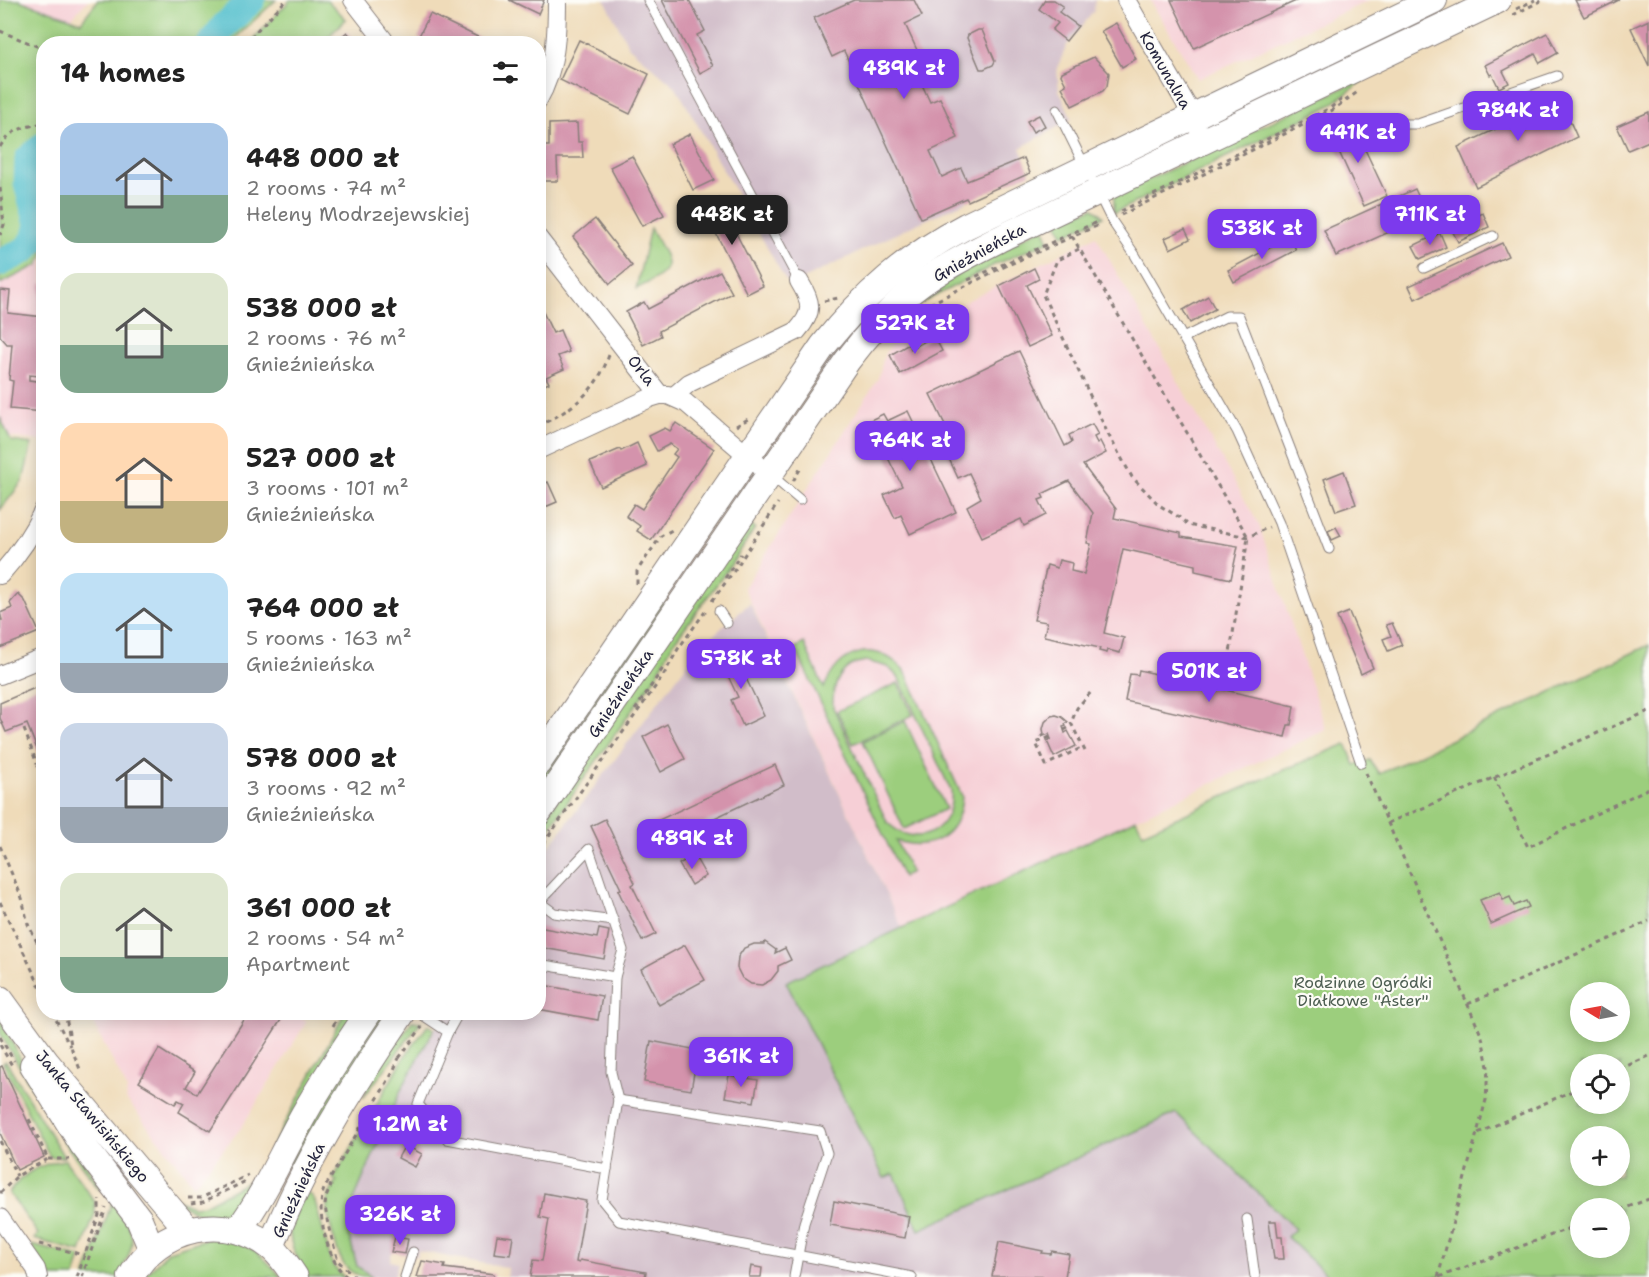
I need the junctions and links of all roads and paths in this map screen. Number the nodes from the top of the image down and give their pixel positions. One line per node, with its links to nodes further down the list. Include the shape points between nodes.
1 (286, 0): 10 (path)
2 (353, 0): 11 (street)
3 (557, 0): 15 (street, via 553,68)
4 (648, 0): 32 (lane)
5 (1126, 0): 17 (street, Komunalna)
6 (1434, 0): 17 (street, Gnieźnieńska, via 1399,10)
7 (1544, 0): 8 (path)
8 (1505, 7): 20 (street, Gnieźnieńska)
9 (0, 31): 12 (path)
10 (252, 36)
11 (381, 36)
12 (36, 46)
13 (1557, 76): 18 (lane, via 1418,124)
14 (1367, 85): 25 (path, via 1332,111)
15 (546, 87)
16 (1057, 110): 22 (lane)
17 (1192, 117): 20 (street, Komunalna); 22 (street, Gnieźnieńska)
18 (1393, 121)
19 (36, 125): 21 (path, via 14,131)
20 (1203, 141): 24 (street, Gnieźnieńska)
21 (0, 147)
22 (1086, 168): 24 (lane); 40 (street, Gnieźnieńska, via 947,236 878,284 824,346)
23 (0, 188): 26 (path, via 4,225)
24 (1098, 192): 33 (lane); 42 (street, Gnieźnieńska, via 979,250 910,292 865,338)
25 (1116, 217)
26 (0, 235)
27 (1072, 236): 27 (path, via 999,268 924,306 997,265 1105,220); 30 (path)
28 (1493, 236): 31 (lane)
29 (546, 248): 35 (street, Orla)
30 (1079, 249): 47 (path); 47 (path, via 1057,260 1043,295 1132,477 1159,505 1188,525)
31 (1424, 268)
32 (799, 280): 35 (street, via 810,303 806,321 797,331)
33 (1183, 338): 48 (lane, via 1227,316 1239,316); 63 (lane, via 1237,431 1279,523)
34 (610, 350): 36 (path, via 592,387)
35 (667, 395): 39 (street); 40 (street, Orla, via 686,403)
36 (557, 417): 37 (path); 38 (path)
37 (546, 422)
38 (560, 424)
39 (546, 447)
40 (748, 456): 42 (street, Orla); 61 (street, Gnieźnieńska)
41 (804, 458): 42 (path)
42 (784, 478): 43 (lane); 66 (street, Gnieźnieńska)
43 (800, 500)
44 (777, 504): 68 (path, via 663,676)
45 (36, 526): 49 (street)
46 (1269, 527): 47 (path)
47 (1248, 537): 54 (path)
48 (1329, 549)
49 (0, 575)
50 (719, 611): 51 (lane)
51 (727, 623)
52 (36, 660): 53 (street)
53 (0, 675)
54 (1224, 691)
55 (1091, 692): 57 (path, via 1077,708)
56 (1649, 711): 64 (path)
57 (1072, 726): 59 (path); 60 (path, via 1084,749 1046,765 1036,743)
58 (24, 729): 62 (path)
59 (1064, 730)
60 (1050, 737)
61 (546, 752)
62 (36, 761)
63 (1361, 763): 67 (path)
64 (1494, 777): 65 (path, via 1528,847); 67 (path)
65 (1649, 788)
66 (546, 802)
67 (1388, 823): 80 (path)
68 (546, 840)
69 (0, 846): 75 (path)
70 (546, 895): 73 (lane, via 589,849)
71 (0, 902): 78 (path)
72 (546, 907): 73 (lane, via 554,913)
73 (614, 921): 77 (lane, via 623,950)
74 (1649, 921): 80 (path)
75 (36, 940)
76 (546, 965): 77 (lane)
77 (615, 977): 94 (lane, via 611,1072)
78 (36, 978)
79 (0, 1000): 115 (street, Janka Stawisińskiego, via 46,1062); 119 (street, Janka Stawisińskiego, via 12,1030 48,1091 139,1219)
80 (1467, 1004): 96 (path, via 1482,1037 1488,1067)
81 (56, 1020): 89 (path)
82 (66, 1020): 89 (path)
83 (364, 1020): 116 (street, Gnieźnieńska, via 323,1081 256,1206)
84 (412, 1020): 118 (street, Gnieźnieńska, via 364,1068 321,1140)
85 (413, 1020): 128 (path, via 392,1074 321,1199 321,1215 333,1260)
86 (430, 1020): 88 (lane)
87 (455, 1020): 88 (lane)
88 (448, 1032): 102 (lane, via 418,1104 447,1139)
89 (72, 1050): 92 (path)
90 (1649, 1056): 91 (path)
91 (1630, 1065)
92 (80, 1071)
93 (1570, 1092): 96 (path)
94 (618, 1100): 102 (lane); 122 (lane, via 820,1131 827,1153 804,1223)
95 (26, 1118): 100 (path)
96 (1478, 1133): 134 (path)
97 (0, 1141): 98 (path)
98 (5, 1152): 99 (path); 104 (path)
99 (0, 1155)
100 (48, 1159): 101 (path); 104 (path)
101 (69, 1159)
102 (607, 1169): 122 (lane, via 602,1200 619,1221)
103 (252, 1172): 108 (path, via 201,1198)
104 (17, 1176): 107 (path)
105 (252, 1178): 110 (path, via 203,1203)
106 (329, 1185): 129 (path, via 324,1206 337,1258)
107 (0, 1193)
108 (183, 1196)
109 (1649, 1199): 111 (path)
110 (183, 1201)
111 (1630, 1206)
112 (0, 1218): 123 (street)
113 (1247, 1219): 133 (lane)
114 (1570, 1228): 134 (path)
115 (188, 1230): 116 (street); 119 (street)
116 (238, 1230): 118 (street)
117 (35, 1243): 121 (path)
118 (271, 1247): 127 (street)
119 (152, 1250): 126 (street)
120 (412, 1252): 130 (lane)
121 (84, 1255): 124 (path); 125 (path, via 99,1215 99,1196 106,1202)
122 (798, 1256): 131 (lane); 132 (lane)
123 (38, 1277)
124 (77, 1277)
125 (82, 1277)
126 (131, 1277)
127 (295, 1277)
128 (347, 1277)
129 (355, 1277)
130 (405, 1277)
131 (794, 1277)
132 (912, 1277)
133 (1255, 1277)
134 (1439, 1277)

